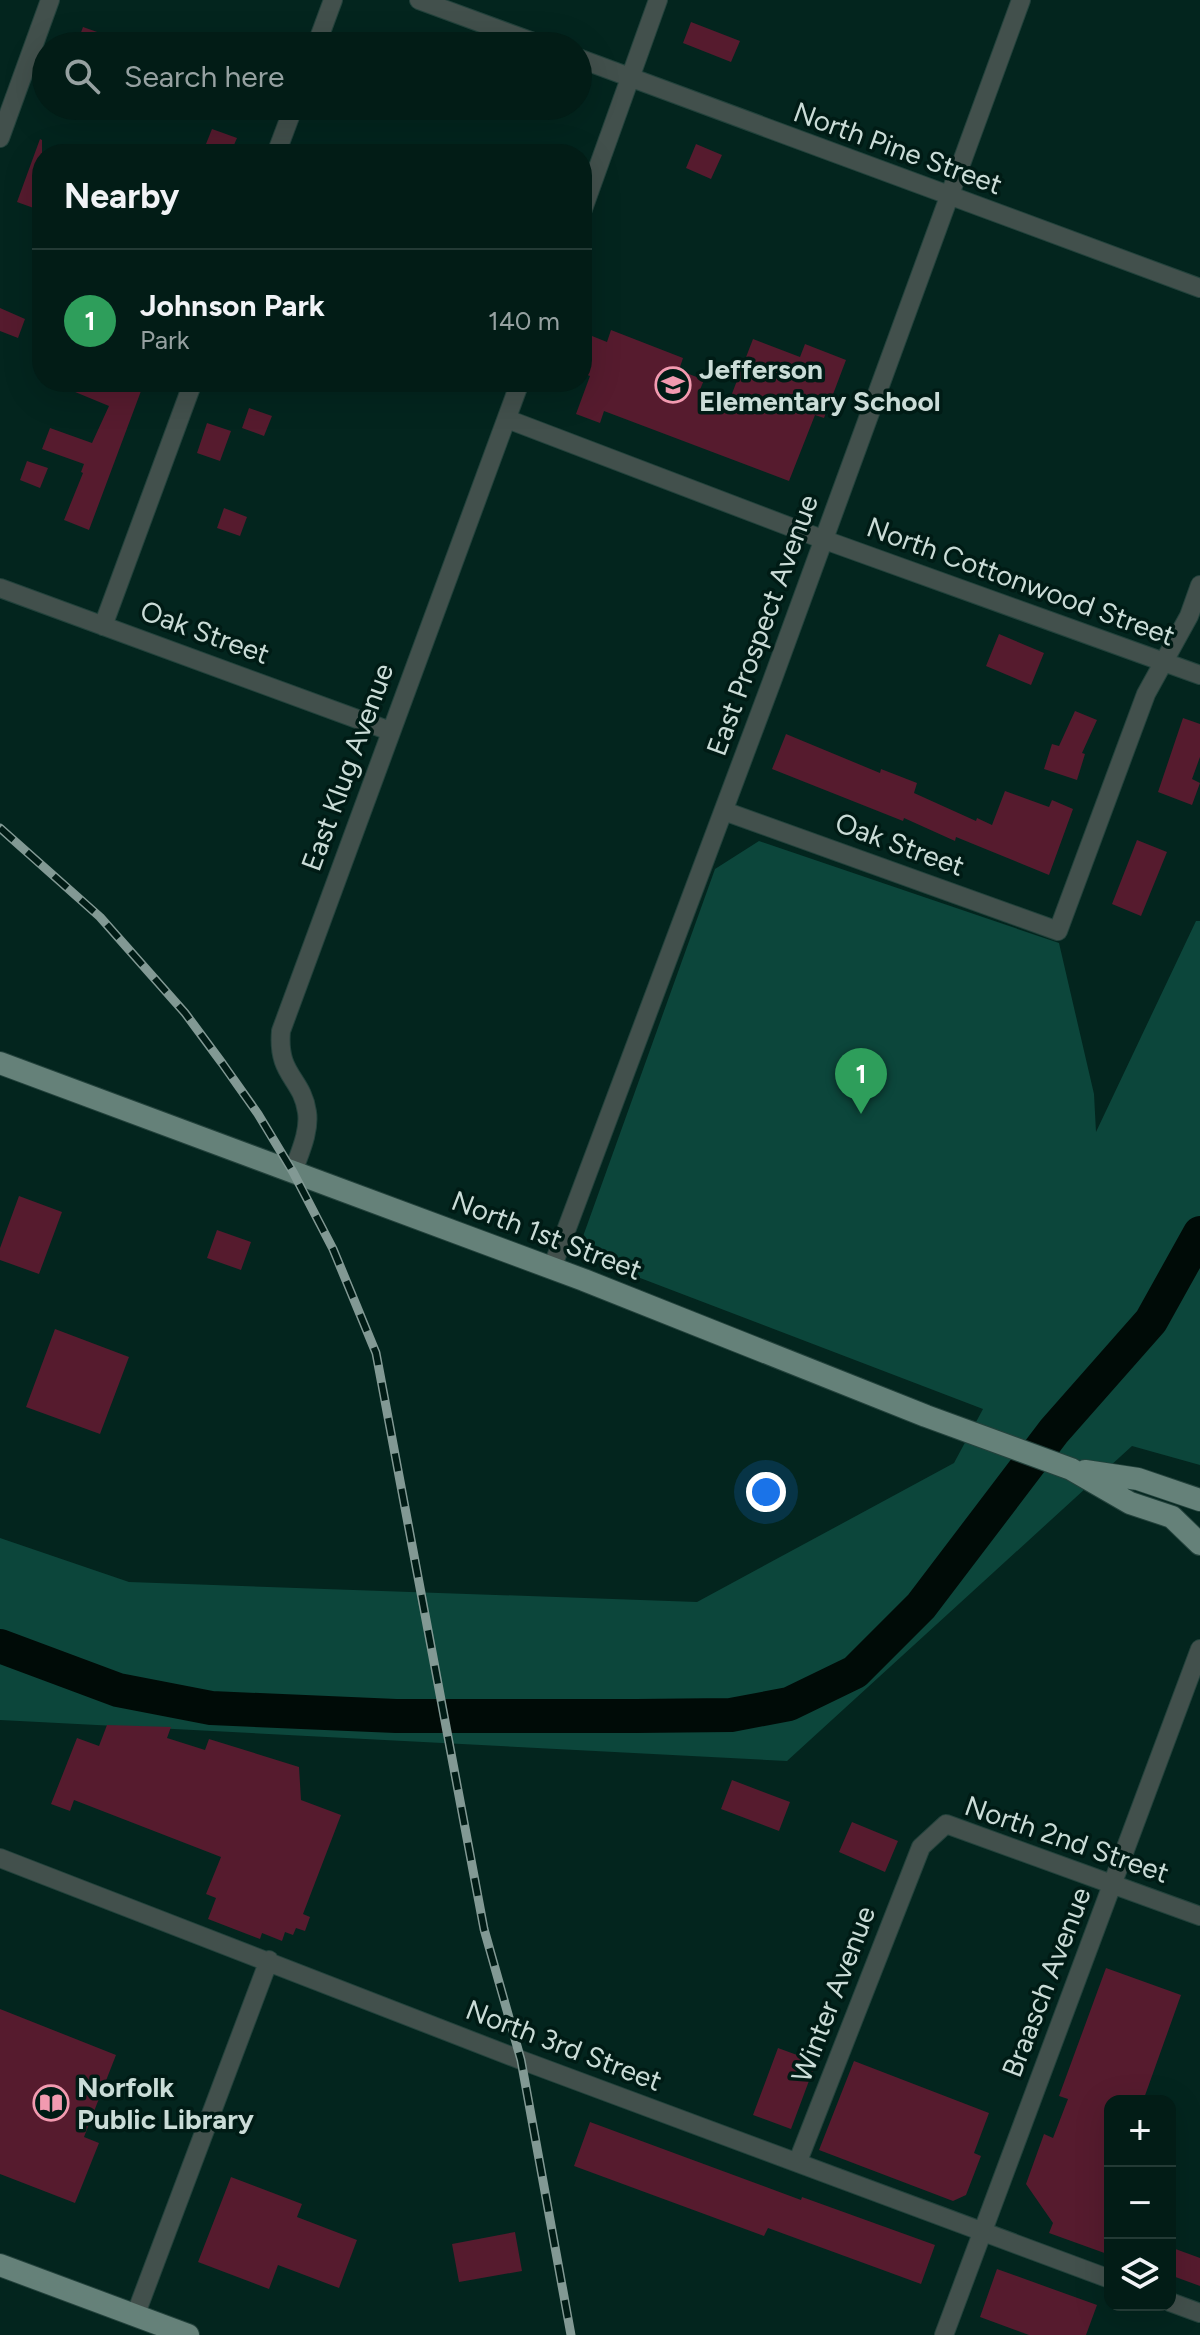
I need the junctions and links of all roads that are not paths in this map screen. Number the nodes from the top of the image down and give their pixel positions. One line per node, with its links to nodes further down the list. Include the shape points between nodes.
1 (50, 0): 6 (street)
2 (333, 0): 7 (street)
3 (419, 0): 8 (street)
4 (658, 0): 11 (street)
5 (1021, 0): 16 (street, East Prospect Avenue)
6 (38, 32)
7 (321, 32)
8 (506, 32)
9 (32, 50): 13 (street)
10 (592, 63): 11 (street, North Pine Street)
11 (631, 77): 15 (street); 16 (street, North Pine Street)
12 (289, 120): 14 (street)
13 (0, 138)
14 (280, 144)
15 (592, 184)
16 (949, 198): 17 (street, North Pine Street); 21 (street, East Prospect Avenue)
17 (1200, 288)
18 (189, 392): 24 (street)
19 (516, 392): 20 (street, East Klug Avenue)
20 (507, 419): 21 (street, North Cottonwood Street); 27 (street, East Klug Avenue)
21 (822, 539): 25 (street, North Cottonwood Street); 28 (street, East Prospect Avenue)
22 (1200, 585): 25 (street)
23 (0, 588): 24 (street, Oak Street)
24 (103, 626): 27 (street, Oak Street)
25 (1164, 662): 26 (street, North Cottonwood Street); 28 (street, Oak Street, via 1146,694 1058,931)
26 (1200, 675)
27 (390, 731): 30 (street, East Klug Avenue, via 281,1031 284,1067 308,1114)
28 (724, 811): 31 (street, East Prospect Avenue)
29 (2, 1069): 30 (main road, North 1st Street)
30 (293, 1172): 31 (main road, North 1st Street)
31 (552, 1268): 32 (main road, North 1st Street)
32 (1071, 1469): 33 (main road, North 1st Street, via 1138,1479); 34 (main road, North 1st Street, via 1130,1503 1172,1517)
33 (1200, 1500)
34 (1200, 1544)
35 (1200, 1649): 38 (street, Braasch Avenue)
36 (921, 1847): 38 (street, North 2nd Street, via 946,1824); 41 (street, Winter Avenue)
37 (0, 1858): 40 (street, North 3rd Street)
38 (1112, 1884): 39 (street, North 2nd Street); 42 (street, Braasch Avenue)
39 (1200, 1916)
40 (269, 1960): 41 (street, North 3rd Street); 47 (street)
41 (798, 2161): 42 (street, North 3rd Street)
42 (983, 2232): 44 (street, North 3rd Street); 49 (street, Braasch Avenue)
43 (0, 2265): 47 (main road)
44 (1104, 2277)
45 (1176, 2304): 46 (street)
46 (1200, 2313)
47 (147, 2324): 48 (main road)
48 (188, 2335)
49 (944, 2335)

